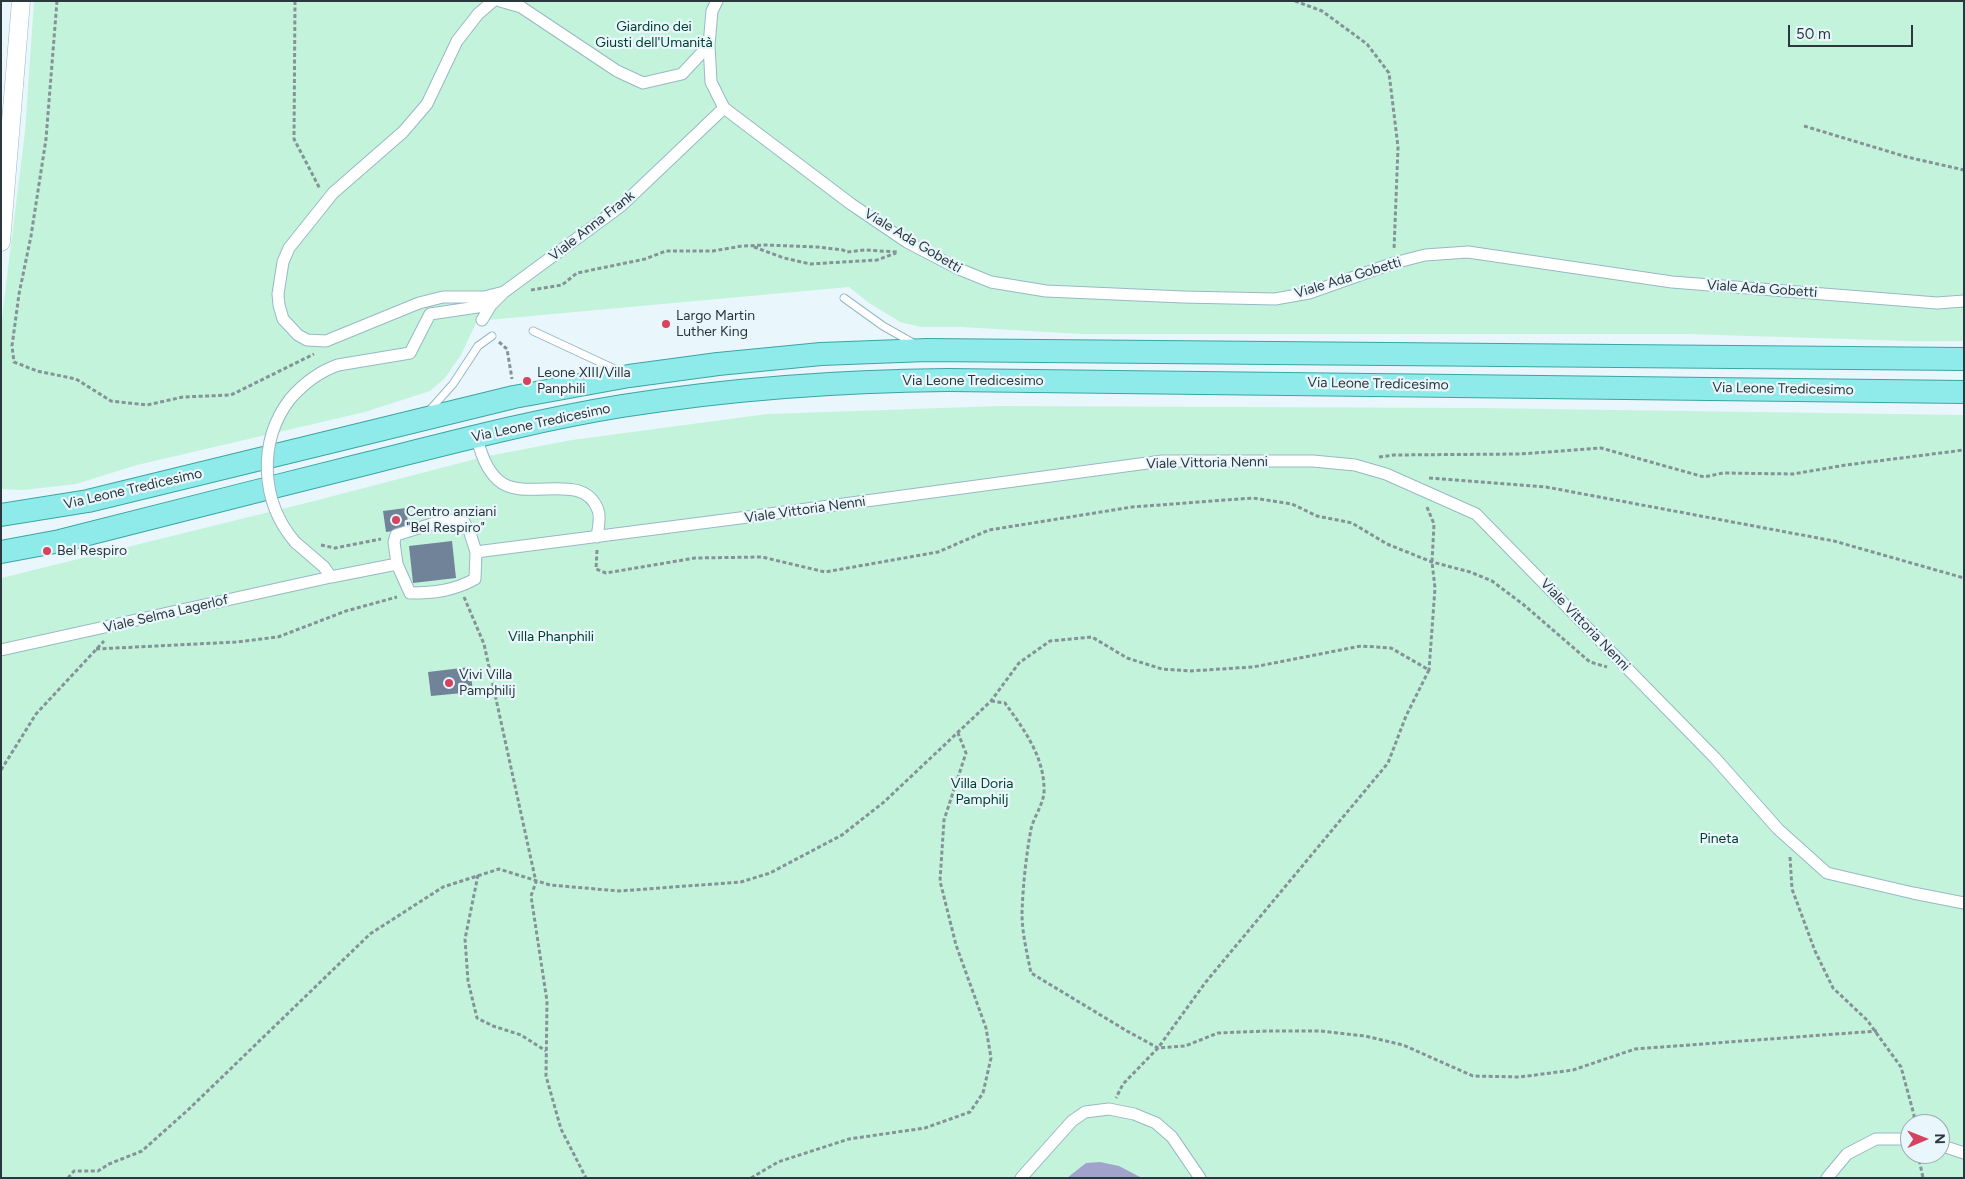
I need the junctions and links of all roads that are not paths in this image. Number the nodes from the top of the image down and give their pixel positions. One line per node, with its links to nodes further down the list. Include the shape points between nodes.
1 (20, 1): 7 (street)
2 (494, 1): 8 (street, via 478,14 457,41 426,104 403,132 333,193 289,248 283,262 278,294 283,320 298,335 326,342 419,303 443,297 484,297)
3 (500, 1): 5 (street, via 521,7 617,70 644,83 682,74)
4 (717, 1): 5 (street, via 712,11)
5 (709, 45): 6 (street, via 711,82)
6 (724, 108): 8 (street, Viale Anna Frank, via 621,206); 10 (street, Viale Ada Gobetti, via 851,204 920,249 979,279 1006,286 1046,291 1275,299 1309,293 1425,255 1468,252 1672,282 1937,303)
7 (1, 242)
8 (504, 292): 11 (street, Viale Anna Frank)
9 (844, 298): 15 (lane, via 883,326)
10 (1964, 301)
11 (491, 305): 12 (street, Viale Anna Frank); 26 (street, bridge, via 430,314 410,353 327,369 304,384 278,417 271,435 267,466 274,508 295,542)
12 (482, 320)
13 (534, 331): 17 (lane)
14 (492, 336): 19 (lane, via 481,342 449,388)
15 (927, 350): 16 (main road, Via Leone Tredicesimo); 17 (main road, Via Leone Tredicesimo, via 795,356)
16 (1964, 359)
17 (629, 376): 19 (main road, Via Leone Tredicesimo, via 514,397)
18 (1964, 392): 20 (main road, Via Leone Tredicesimo, via 1280,382 887,381 759,388 671,398)
19 (420, 420): 21 (main road, Via Leone Tredicesimo, via 88,501)
20 (476, 436): 22 (street, via 490,471 506,485 521,490 566,488 592,499 599,512); 23 (main road, Via Leone Tredicesimo, via 60,541)
21 (1, 515)
22 (597, 537): 24 (street, Viale Vittoria Nenni); 28 (street, Viale Vittoria Nenni, via 1162,461 1313,461 1355,465 1386,474 1476,514 1715,758 1778,829 1827,873)
23 (1, 552)
24 (476, 552): 25 (street, via 475,579 436,593 410,593); 25 (street, via 462,519 435,523 396,535)
25 (397, 564): 26 (street)
26 (331, 577): 27 (street, Viale Selma Lagerlof)
27 (1, 650)
28 (1964, 903)
29 (1900, 1139): 34 (street, via 1876,1139 1847,1154)
30 (1950, 1148): 31 (street)
31 (1964, 1153)
32 (1021, 1178): 33 (street, via 1072,1121 1085,1112 1109,1109 1156,1123 1172,1137)
33 (1200, 1178)
34 (1827, 1178)

